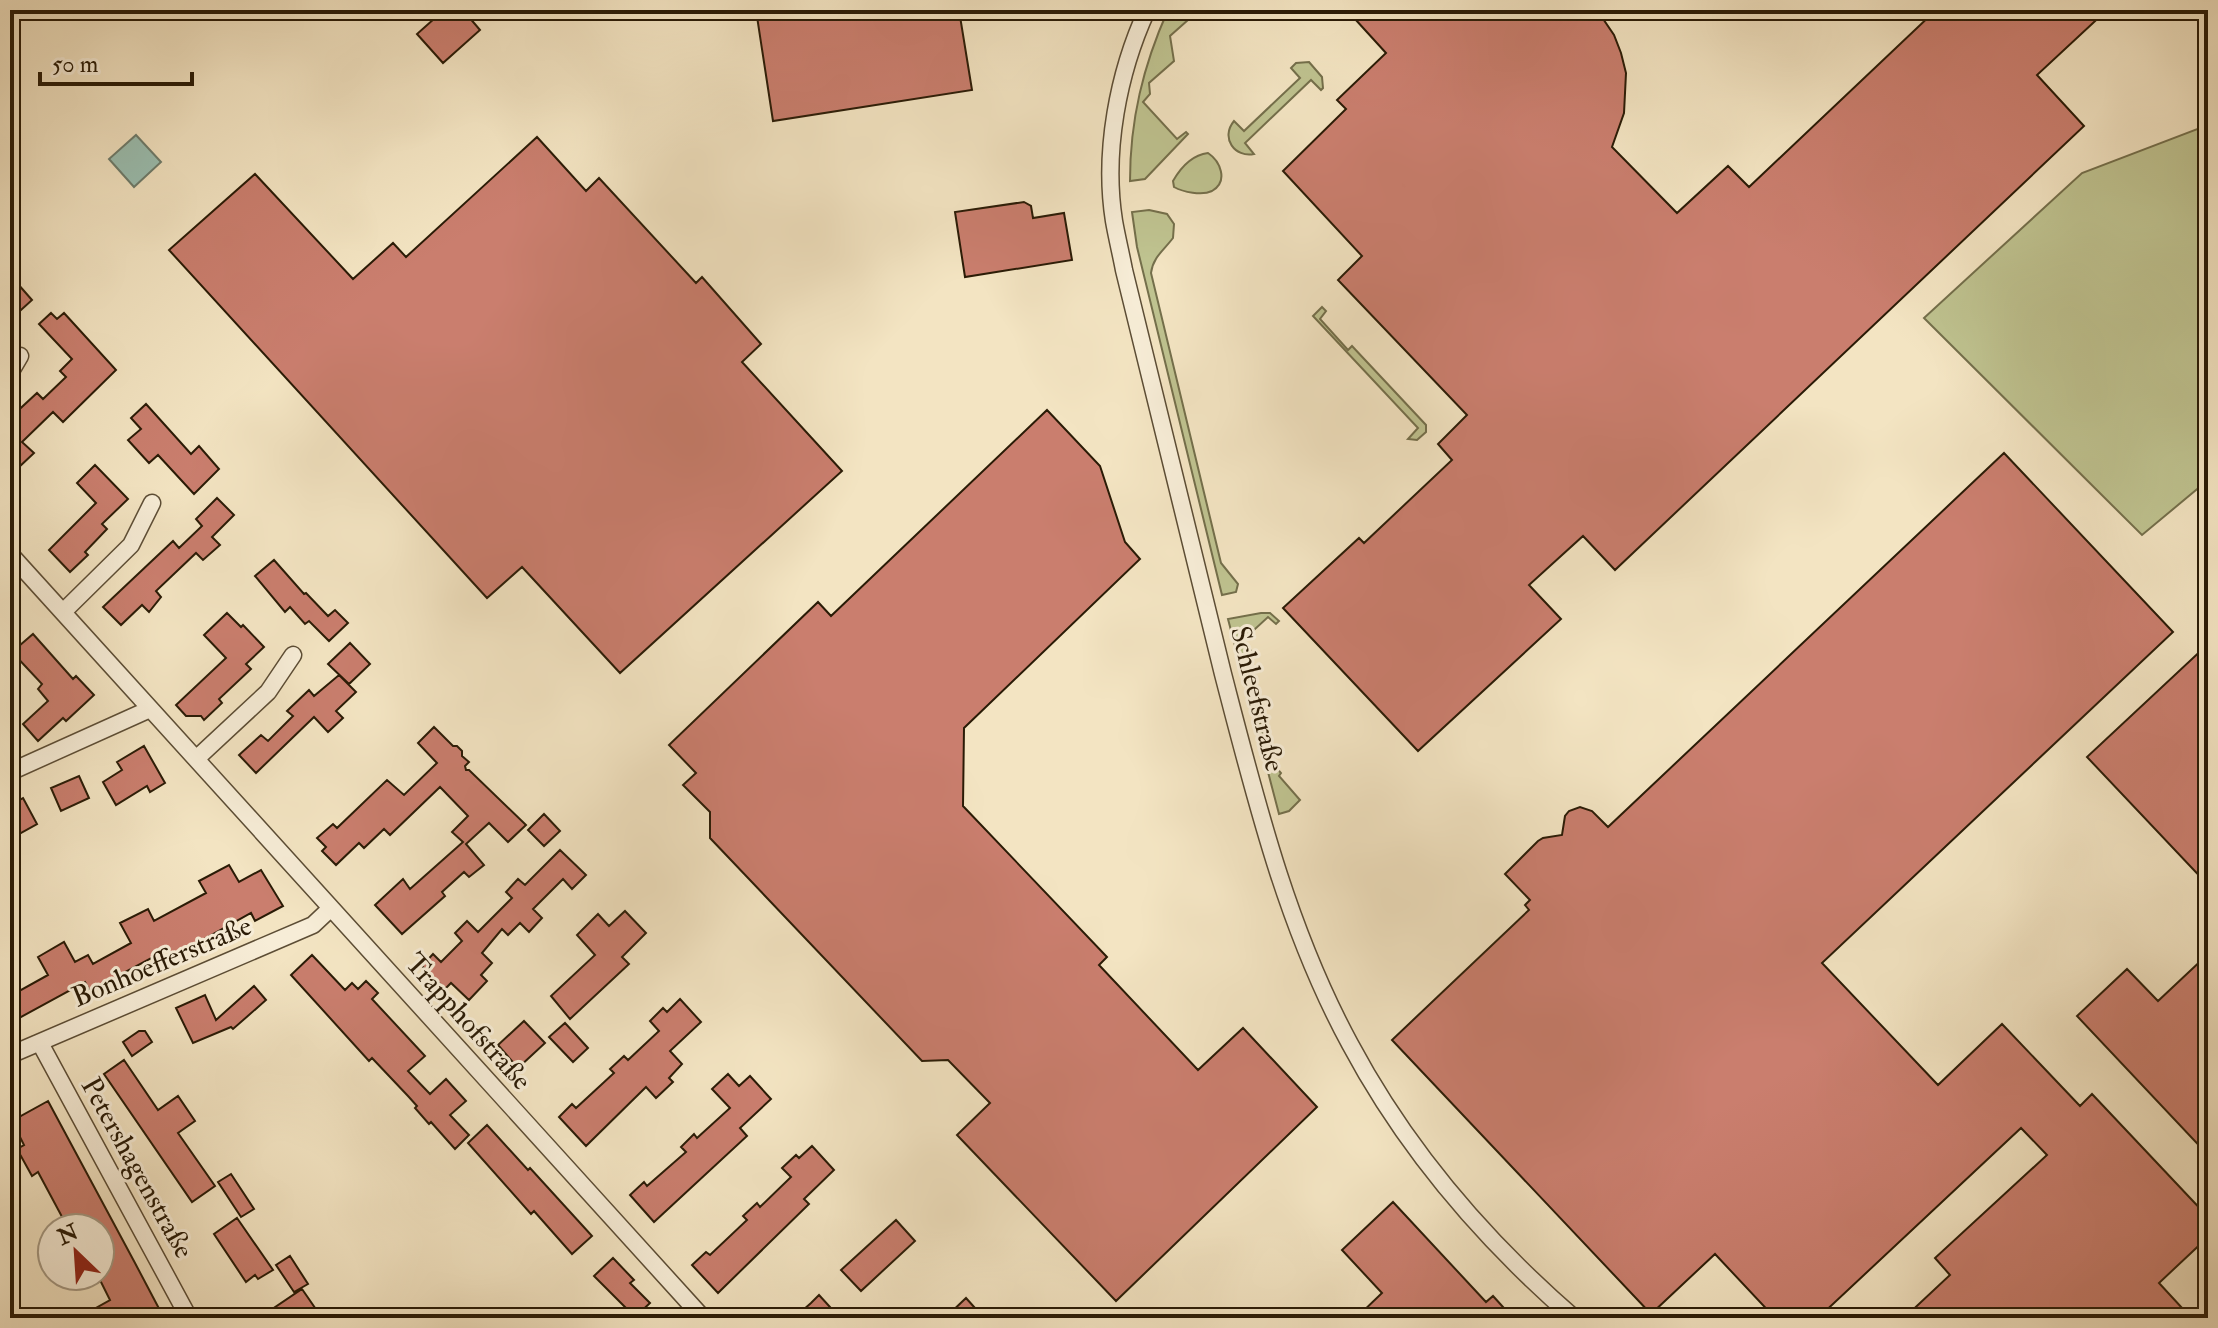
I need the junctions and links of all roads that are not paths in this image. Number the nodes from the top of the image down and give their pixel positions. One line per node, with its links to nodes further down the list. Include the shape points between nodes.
1 (1147, 10): 16 (street, Schleefstraße, via 1119,90 1112,156 1114,220 1214,640 1284,894 1349,1044 1397,1123 1472,1221)
2 (20, 356): 3 (street)
3 (10, 373)
4 (152, 503): 6 (street, via 131,545)
5 (10, 554): 6 (street, Trapphofstraße)
6 (63, 612): 8 (street, Trapphofstraße)
7 (293, 655): 9 (street, via 268,692)
8 (150, 709): 9 (street, Trapphofstraße); 10 (street)
9 (196, 759): 11 (street, Trapphofstraße)
10 (10, 772)
11 (330, 909): 12 (street, Bonhoefferstraße, via 313,925); 15 (street, Trapphofstraße)
12 (40, 1043): 13 (street, Bonhoefferstraße); 14 (street, Petershagenstraße)
13 (10, 1055)
14 (189, 1318)
15 (703, 1318)
16 (1574, 1318)

